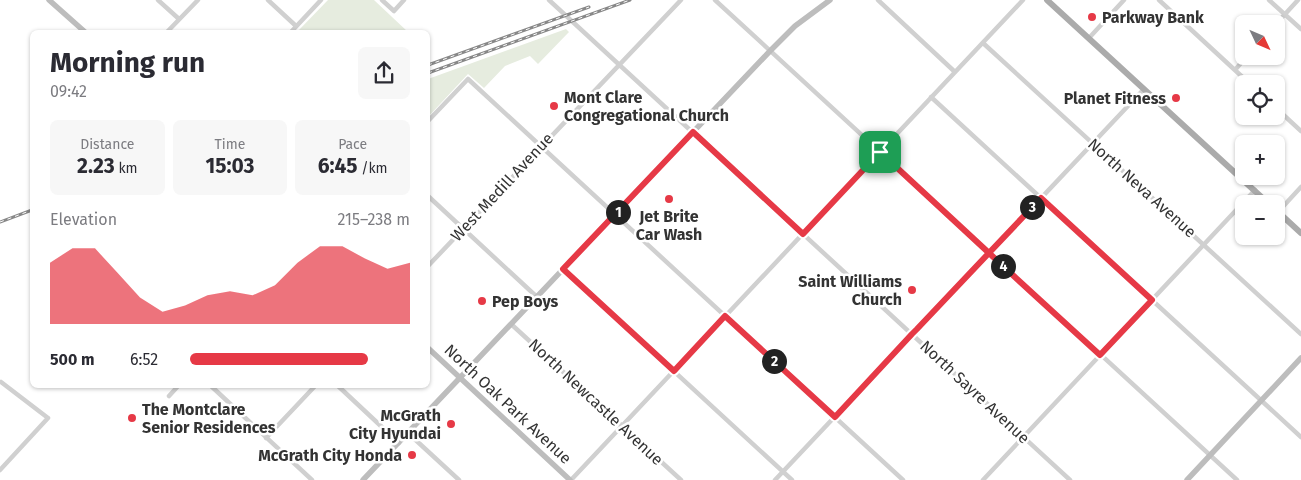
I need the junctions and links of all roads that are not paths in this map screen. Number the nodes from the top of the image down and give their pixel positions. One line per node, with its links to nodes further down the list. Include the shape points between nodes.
1 (50, 0): 23 (main road)
2 (158, 0): 20 (street)
3 (198, 0): 20 (street)
4 (268, 0): 21 (street)
5 (321, 0): 21 (street)
6 (382, 0): 7 (street, via 394,11)
7 (404, 0)
8 (549, 0): 29 (street, North Sayre Avenue)
9 (680, 0): 29 (street, West Medill Avenue)
10 (714, 0): 28 (street)
11 (830, 0): 28 (main road, via 795,26)
12 (878, 0): 32 (street)
13 (1023, 0): 27 (street)
14 (1047, 0): 26 (main road)
15 (1124, 0): 26 (street)
16 (1159, 0): 31 (street)
17 (1269, 0): 19 (street)
18 (1298, 0): 19 (street)
19 (1285, 14): 22 (street)
20 (180, 19): 24 (street)
21 (296, 26): 25 (street)
22 (1301, 29)
23 (83, 30)
24 (169, 30)
25 (293, 30)
26 (1089, 38): 34 (main road)
27 (982, 43): 32 (street); 40 (street, North Neva Avenue)
28 (770, 51): 39 (main road); 42 (street)
29 (619, 64): 39 (street, North Sayre Avenue); 41 (street, West Medill Avenue)
30 (1239, 65): 31 (street)
31 (1234, 70): 33 (street)
32 (955, 72): 35 (street)
33 (1240, 75)
34 (1144, 89): 40 (street); 44 (main road)
35 (931, 97): 42 (street); 47 (street)
36 (1285, 116): 38 (street)
37 (430, 120): 41 (street, via 468,79)
38 (1301, 130)
39 (693, 132): 49 (main road); 53 (street, North Sayre Avenue)
40 (1092, 143): 47 (street); 54 (street, North Neva Avenue)
41 (541, 146): 49 (street); 51 (street, West Medill Avenue)
42 (880, 152): 53 (street); 55 (street)
43 (1301, 187): 48 (street)
44 (1254, 190): 45 (main road); 54 (street)
45 (1259, 195)
46 (430, 198): 51 (street)
47 (1041, 198): 55 (street); 59 (street)
48 (1285, 203)
49 (615, 214): 57 (main road); 60 (street)
50 (1285, 218): 52 (main road)
51 (463, 229): 56 (street, West Medill Avenue); 58 (street)
52 (1301, 233)
53 (803, 234): 60 (street); 62 (street, North Sayre Avenue)
54 (1203, 245): 59 (street); 63 (street, North Neva Avenue)
55 (989, 253): 62 (street); 65 (street)
56 (430, 264)
57 (563, 269): 58 (main road); 67 (street)
58 (537, 297): 61 (main road)
59 (1152, 300): 65 (street); 76 (street)
60 (725, 316): 67 (street); 77 (street)
61 (512, 324): 69 (main road); 78 (street, North Newcastle Avenue)
62 (912, 334): 77 (street); 80 (street, North Sayre Avenue)
63 (1301, 334)
64 (430, 350): 69 (main road, North Oak Park Avenue)
65 (1100, 355): 80 (street); 84 (street)
66 (1301, 358): 76 (main road)
67 (674, 371): 78 (street); 86 (street)
68 (0, 376): 70 (street)
69 (460, 378): 79 (main road); 90 (main road, North Oak Park Avenue)
70 (2, 384): 85 (street, via 48,418)
71 (176, 388): 75 (street)
72 (213, 388): 82 (street)
73 (313, 388): 82 (street)
74 (340, 388): 83 (street)
75 (169, 396)
76 (1261, 401): 81 (street); 84 (main road)
77 (835, 417): 86 (street); 94 (street)
78 (622, 426): 90 (street); 91 (street, North Newcastle Avenue)
79 (408, 433): 83 (main road); 89 (street)
80 (1023, 437): 95 (street); 96 (street, North Sayre Avenue)
81 (1301, 437)
82 (266, 438): 87 (street)
83 (399, 443): 88 (main road)
84 (1210, 456): 97 (main road); 98 (street)
85 (0, 470)
86 (783, 472): 92 (street); 93 (street)
87 (312, 480)
88 (364, 480)
89 (458, 480)
90 (571, 480)
91 (681, 480)
92 (775, 480)
93 (792, 480)
94 (904, 480)
95 (983, 480)
96 (1070, 480)
97 (1187, 480)
98 (1237, 480)

